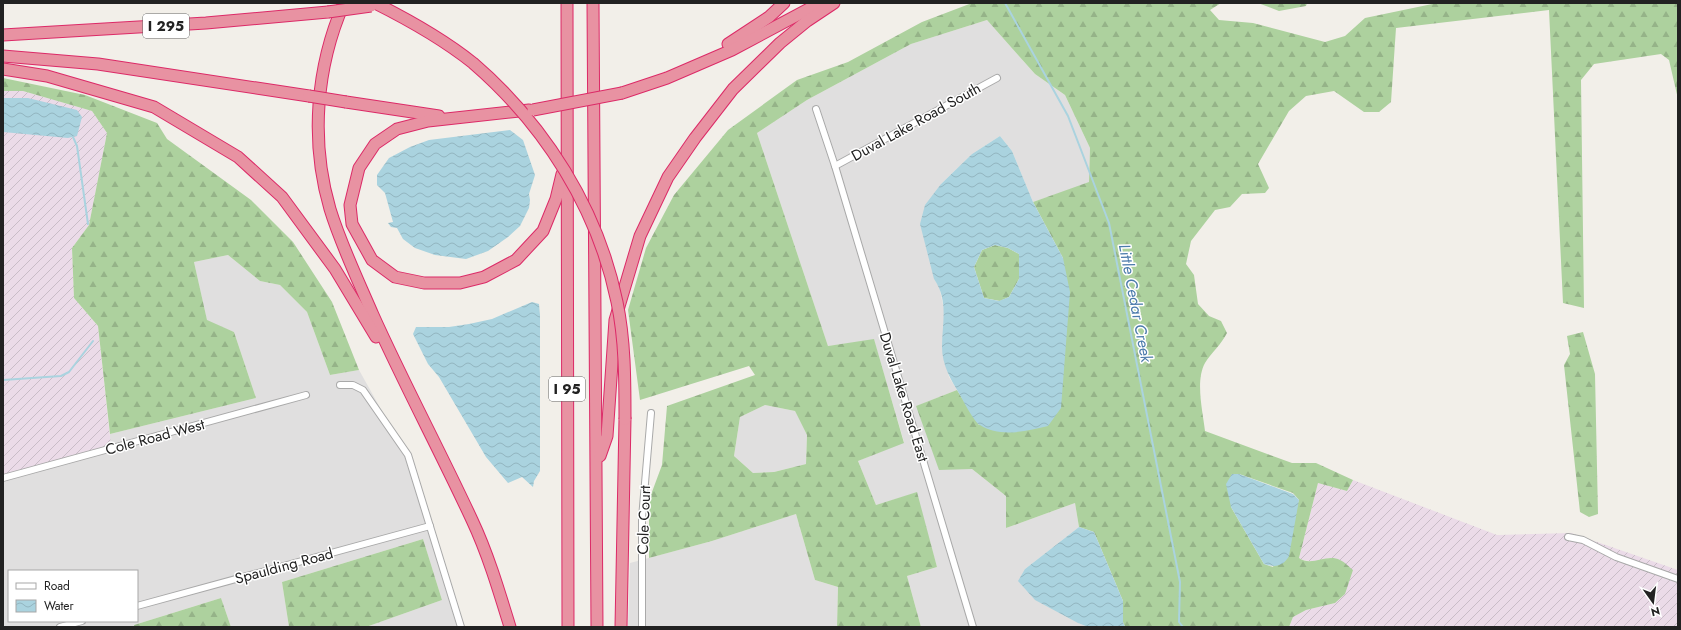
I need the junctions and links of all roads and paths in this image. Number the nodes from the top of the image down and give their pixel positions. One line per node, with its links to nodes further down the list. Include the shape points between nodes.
1 (344, 3): 18 (highway, via 323,69 318,123 322,172 339,236)
2 (389, 3): 8 (highway, I 295)
3 (567, 3): 16 (highway, I 95)
4 (593, 3): 22 (highway, I 95, via 593,239)
5 (784, 3): 12 (highway, via 737,39)
6 (820, 3): 12 (highway, via 732,50)
7 (834, 3): 22 (highway, via 780,43 733,89 668,178 640,236 615,320 607,436)
8 (373, 4): 9 (highway, I 295, bridge, via 328,12 206,24); 34 (highway, bridge, via 431,34 472,63 512,101 544,139 560,163 588,211 600,239 618,302 623,343 625,419)
9 (3, 35)
10 (3, 56): 15 (highway, bridge, via 98,64)
11 (3, 69): 18 (highway, via 47,76 154,107 238,157 282,197 335,269)
12 (667, 78): 15 (highway, bridge, via 622,93 533,110)
13 (997, 78): 17 (street, Duval Lake Road South)
14 (816, 109): 17 (street, Duval Lake Road East)
15 (455, 118): 16 (highway, via 428,121 397,129 375,144 359,168 350,205 352,224 372,260 395,277 424,283 460,283 484,277 516,260 543,231 556,199)
16 (566, 150): 32 (highway, I 95)
17 (835, 166): 36 (street, Duval Lake Road East)
18 (400, 375): 31 (highway, via 472,521 494,574)
19 (340, 385): 24 (street, via 353,385 363,390 408,455)
20 (306, 395): 23 (street, Cole Road West)
21 (651, 413): 35 (street, Cole Court, via 642,518)
22 (597, 464): 33 (highway, I 95)
23 (3, 478)
24 (430, 526): 27 (street, Spaulding Road); 30 (street)
25 (1568, 537): 26 (street, via 1583,540 1616,558)
26 (1678, 579)
27 (138, 606)
28 (78, 622): 29 (street)
29 (60, 627)
30 (461, 627)
31 (510, 627)
32 (568, 627)
33 (597, 627)
34 (621, 627)
35 (642, 627)
36 (972, 627)

